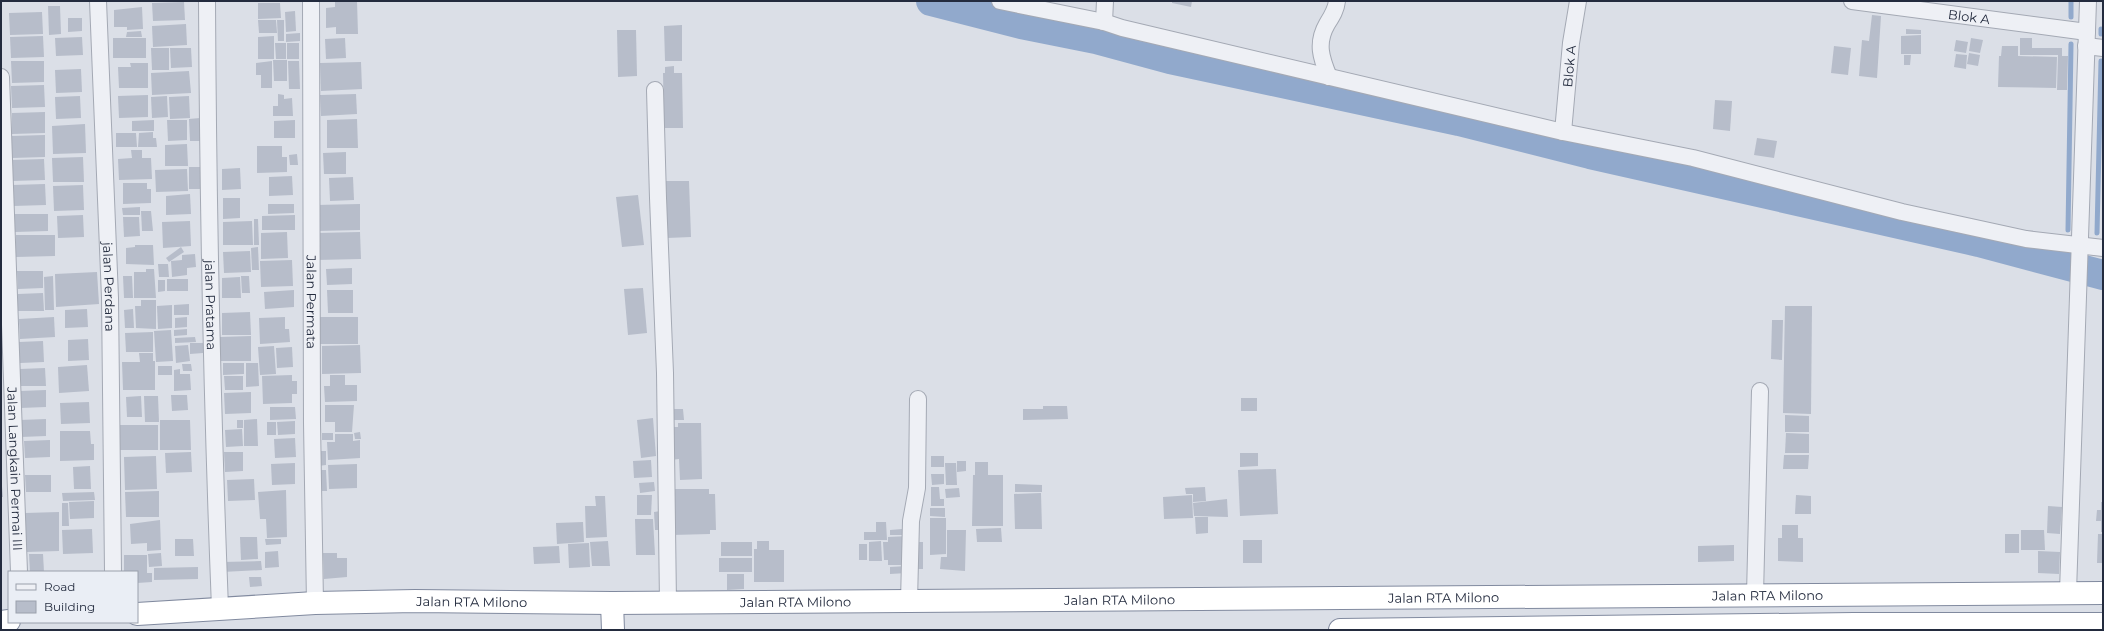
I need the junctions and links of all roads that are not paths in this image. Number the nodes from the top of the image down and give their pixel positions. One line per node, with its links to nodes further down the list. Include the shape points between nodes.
1 (98, 1): 22 (street, jalan Perdana, via 110,298)
2 (207, 1): 31 (street, jalan Pratama, via 214,457)
3 (310, 1): 28 (street, Jalan Permata)
4 (1000, 1): 10 (street)
5 (1105, 1): 10 (street)
6 (1337, 1): 14 (street, via 1336,10 1321,35 1320,44 1322,60)
7 (1578, 1): 16 (street, Blok A, via 1571,44)
8 (1852, 1): 11 (street, Blok A)
9 (2093, 10): 11 (street)
10 (1104, 22): 14 (street)
11 (2087, 39): 12 (street, Blok A); 17 (street)
12 (2103, 48)
13 (1, 77): 21 (street, Jalan Langkain Permai III)
14 (1330, 77): 16 (street)
15 (655, 90): 30 (street, via 665,373)
16 (1563, 132): 17 (street, via 1693,158 1902,212 2026,238)
17 (2079, 246): 18 (street); 23 (street)
18 (2103, 248)
19 (1760, 391): 25 (street)
20 (918, 399): 27 (street, via 917,488 911,521)
21 (19, 571)
22 (113, 571)
23 (2068, 592): 24 (highway, Jalan RTA Milono); 25 (highway, Jalan RTA Milono)
24 (2103, 593)
25 (1755, 595): 26 (highway, Jalan RTA Milono)
26 (1706, 596): 27 (highway, Jalan RTA Milono); 34 (highway)
27 (909, 601): 30 (highway, Jalan RTA Milono)
28 (315, 603): 29 (highway, Jalan RTA Milono); 31 (highway, Jalan RTA Milono)
29 (612, 603): 30 (highway, Jalan RTA Milono); 39 (highway)
30 (668, 603)
31 (220, 608): 32 (highway, Jalan RTA Milono)
32 (138, 614)
33 (2103, 624): 37 (highway)
34 (1707, 626): 35 (highway); 38 (highway)
35 (1791, 627): 36 (highway)
36 (1966, 627): 37 (highway)
37 (1999, 627)
38 (1616, 629): 40 (highway)
39 (613, 630)
40 (1340, 630)

